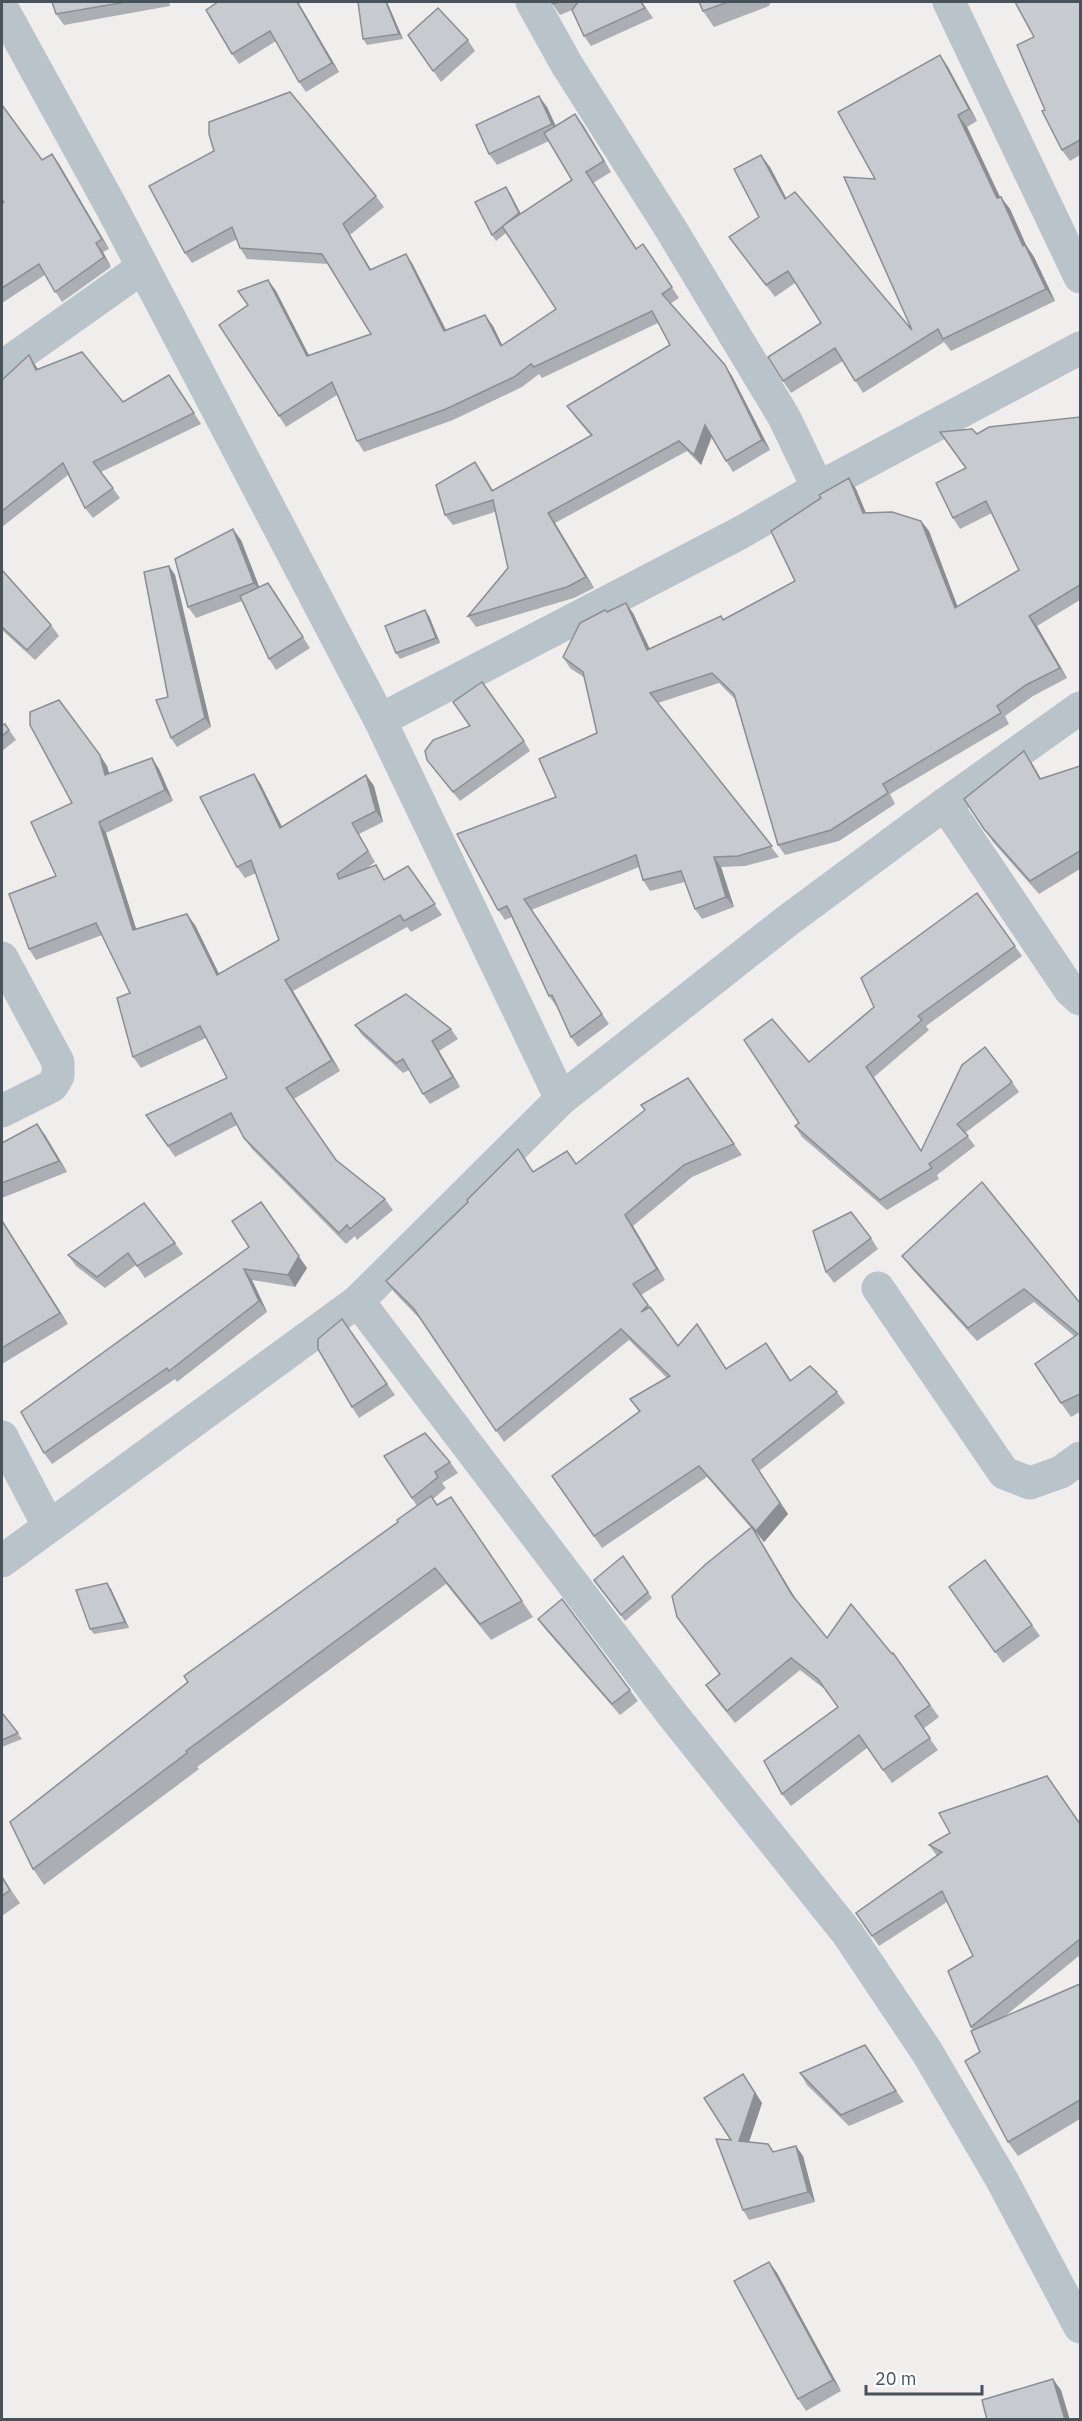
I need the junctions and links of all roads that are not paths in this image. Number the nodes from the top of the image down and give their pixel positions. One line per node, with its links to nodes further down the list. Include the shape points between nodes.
1 (532, 2): 8 (street, via 784,417)
2 (949, 2): 5 (street)
3 (2, 8): 4 (street)
4 (143, 267): 7 (street); 10 (street)
5 (1080, 277)
6 (1080, 348): 8 (street)
7 (2, 367)
8 (818, 489): 10 (street)
9 (1080, 708): 11 (street)
10 (380, 720): 14 (street)
11 (945, 804): 13 (street, via 1070,990); 14 (street)
12 (2, 958): 15 (street, via 58,1062 58,1076 52,1086)
13 (1080, 999)
14 (561, 1099): 17 (street)
15 (2, 1110)
16 (878, 1288): 19 (street, via 1004,1473 1030,1483 1060,1472)
17 (358, 1300): 20 (street); 22 (street, via 672,1714 848,1934 933,2062 1002,2180)
18 (2, 1437): 20 (street)
19 (1080, 1458)
20 (48, 1525): 21 (street)
21 (2, 1561)
22 (1080, 2327)

